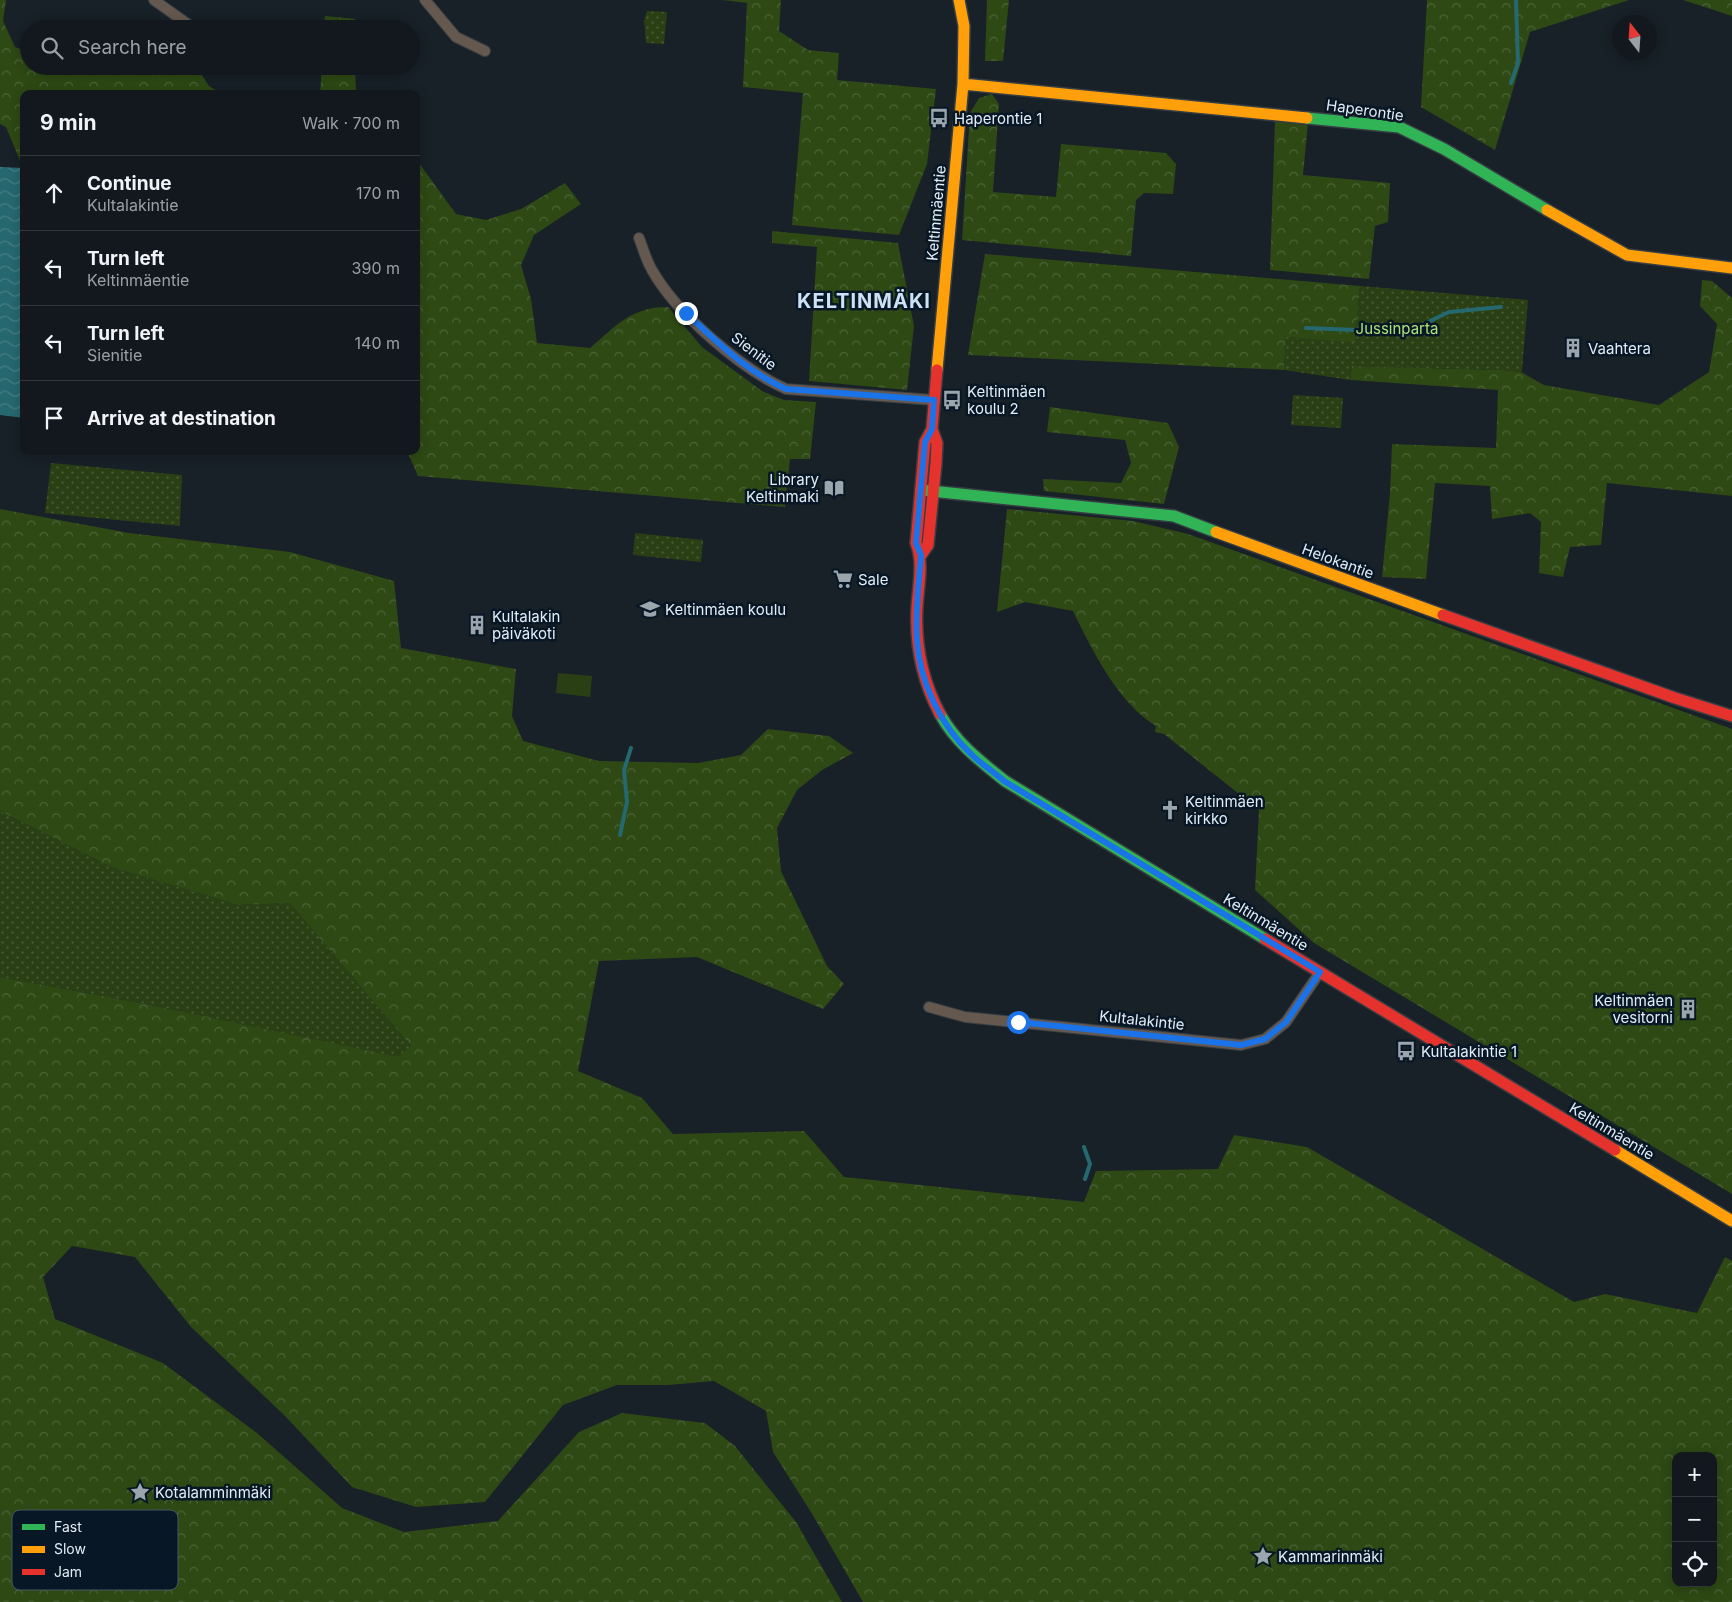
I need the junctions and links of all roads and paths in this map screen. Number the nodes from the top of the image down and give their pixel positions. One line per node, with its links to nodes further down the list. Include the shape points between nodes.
1 (154, 0): 4 (street)
2 (425, 0): 5 (street, via 456,37)
3 (958, 0): 6 (main road, Keltinmäentie, via 964,26)
4 (182, 20)
5 (485, 50)
6 (963, 84): 8 (main road, Haperontie, via 1400,127 1628,255); 9 (main road, Keltinmäentie)
7 (639, 238): 9 (street, Sienitie, via 652,270 686,313 738,361 764,379 786,389)
8 (1732, 268)
9 (934, 400): 10 (main road, Keltinmäentie)
10 (932, 429): 11 (main road, Keltinmäentie, via 925,442); 12 (main road, Keltinmäentie, via 937,443)
11 (921, 490): 12 (main road, Helokantie); 13 (main road, Keltinmäentie, via 916,543)
12 (933, 491): 13 (main road, Keltinmäentie, via 928,545); 14 (main road, Helokantie, via 1174,516 1466,624)
13 (921, 555): 15 (main road, Keltinmäentie, via 917,639 922,671 947,725 971,754 1004,781)
14 (1732, 716)
15 (1320, 972): 16 (street, Kultalakintie, via 1286,1022 1265,1039 1241,1045 965,1016); 17 (main road, Keltinmäentie)
16 (929, 1007)
17 (1732, 1221)

